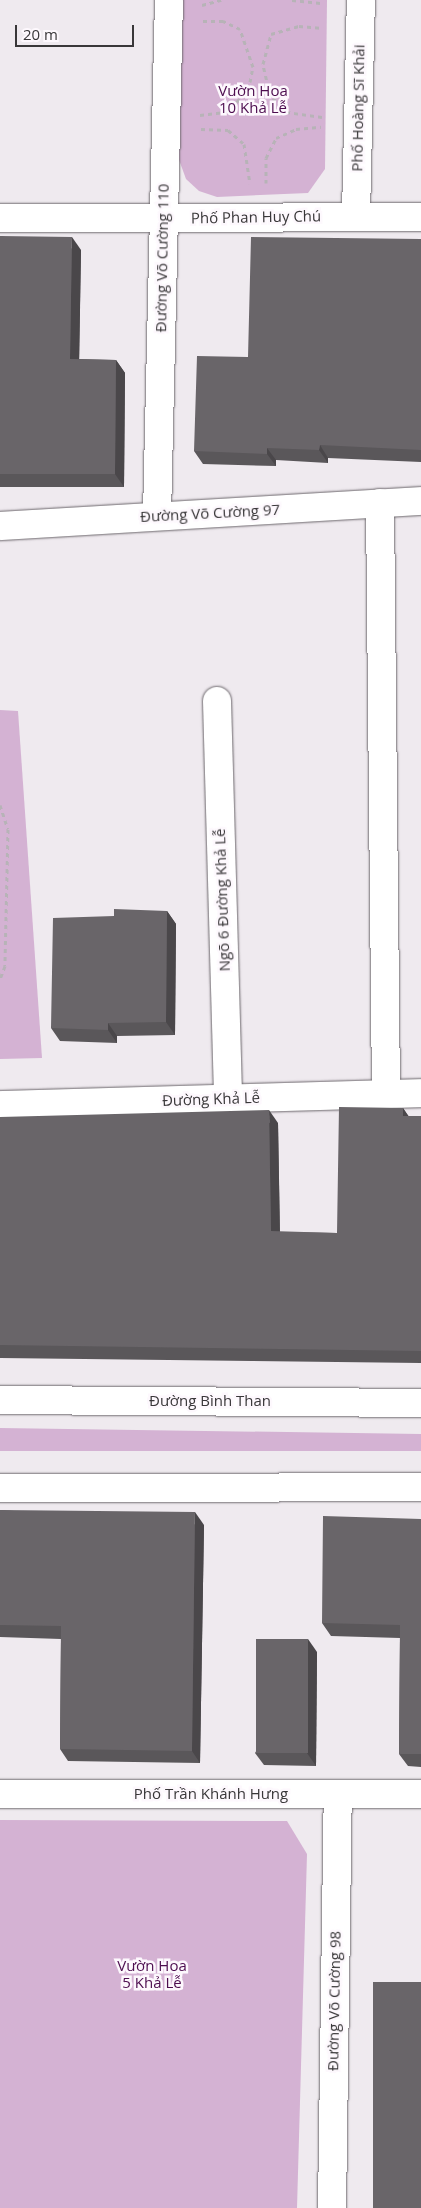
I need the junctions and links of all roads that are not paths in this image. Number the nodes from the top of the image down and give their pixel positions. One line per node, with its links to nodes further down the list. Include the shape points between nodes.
1 (168, 0): 6 (street, Đường Võ Cường 110)
2 (361, 0): 3 (street, Phố Hoàng Sĩ Khải)
3 (356, 215): 4 (street, Phố Phan Huy Chú); 6 (street, Phố Phan Huy Chú)
4 (421, 217)
5 (0, 218): 6 (street, Phố Phan Huy Chú)
6 (162, 219): 9 (street, Đường Võ Cường 110)
7 (421, 501): 8 (street, Đường Võ Cường 97)
8 (380, 503): 9 (street, Đường Võ Cường 97); 13 (street)
9 (157, 516): 10 (street, Đường Võ Cường 97)
10 (0, 526)
11 (217, 702): 14 (street, Ngõ 6 Đường Khả Lễ)
12 (421, 1093): 13 (street, Đường Khả Lễ)
13 (386, 1094): 14 (street, Đường Khả Lễ)
14 (228, 1099): 15 (street, Đường Khả Lễ)
15 (0, 1105)
16 (0, 1400): 17 (street, Đường Bình Than)
17 (421, 1403)
18 (421, 1487): 19 (street)
19 (0, 1488)
20 (0, 1794): 21 (street, Phố Trần Khánh Hưng)
21 (338, 1794): 22 (street, Phố Trần Khánh Hưng); 23 (street, Đường Võ Cường 98)
22 (421, 1794)
23 (332, 2208)

